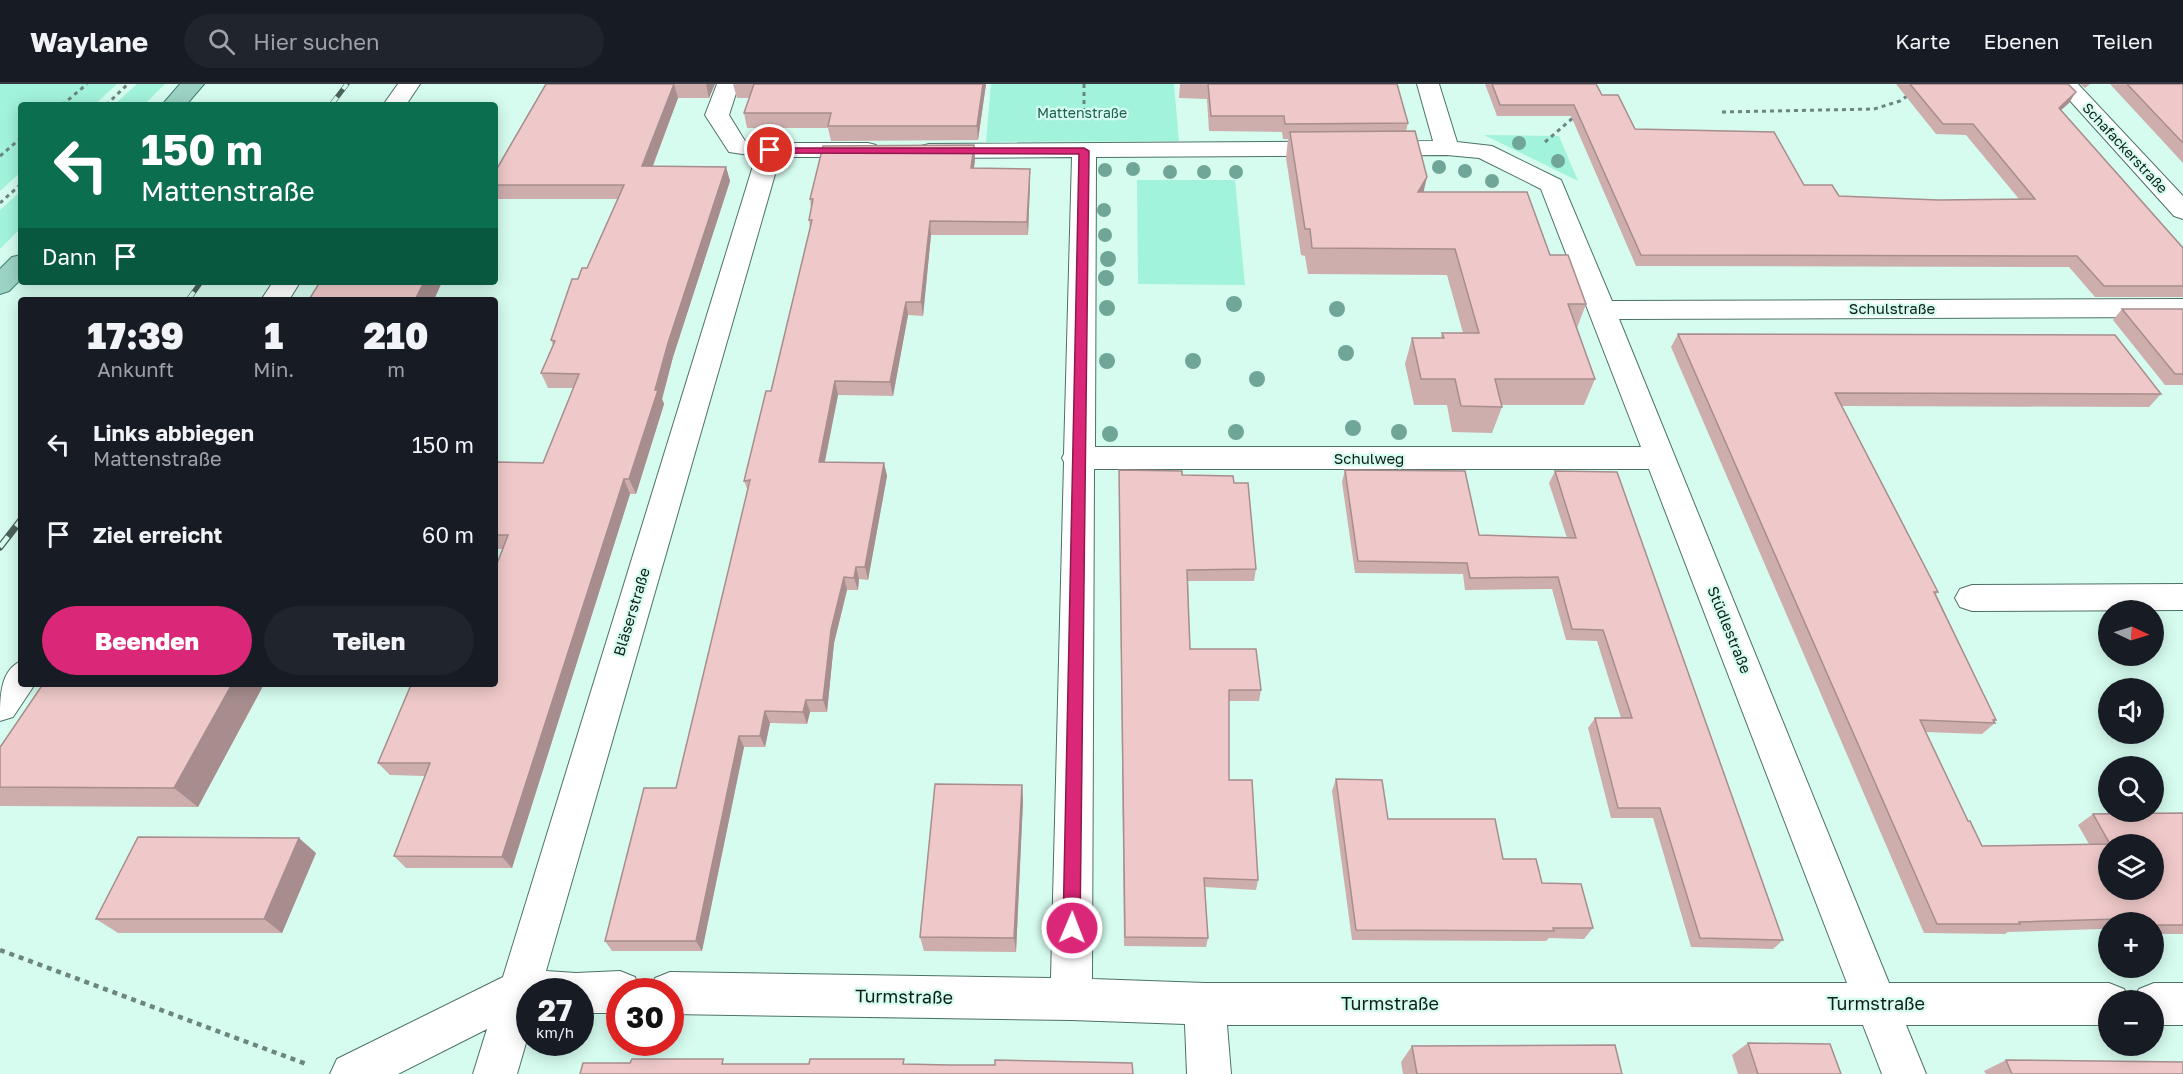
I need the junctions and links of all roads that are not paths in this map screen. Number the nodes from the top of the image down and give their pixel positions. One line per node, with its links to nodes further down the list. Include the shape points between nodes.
1 (193, 84): 6 (main road)
2 (409, 84): 7 (street)
3 (729, 84): 9 (street, via 717,115 737,147)
4 (1428, 84): 8 (street)
5 (2066, 84): 11 (street, Schafackerstraße)
6 (176, 102)
7 (396, 102)
8 (1447, 148): 10 (street); 15 (street, Stüdlestraße, via 1484,151 1552,185)
9 (770, 150): 10 (street); 22 (street, Bläserstraße)
10 (1084, 151): 16 (street)
11 (2183, 211)
12 (18, 266): 13 (main road)
13 (0, 285)
14 (2183, 309): 15 (street, Schulstraße)
15 (1601, 310): 17 (street, Stüdlestraße)
16 (1077, 458): 17 (street, Schulweg); 25 (street)
17 (1661, 458): 28 (street, Stüdlestraße)
18 (2183, 597): 19 (street)
19 (1972, 598)
20 (18, 680): 21 (street)
21 (0, 706)
22 (523, 978)
23 (516, 992): 32 (street)
24 (684, 993): 25 (street, Turmstraße)
25 (1071, 999): 27 (street, Turmstraße)
26 (516, 1001): 33 (street, Bläserstraße)
27 (1205, 1004): 28 (street, Turmstraße); 34 (street)
28 (1876, 1004): 29 (street, Turmstraße); 35 (street, Stüdlestraße)
29 (2098, 1004)
30 (2164, 1004): 31 (street)
31 (2183, 1004)
32 (352, 1074)
33 (495, 1074)
34 (1209, 1074)
35 (1904, 1074)

